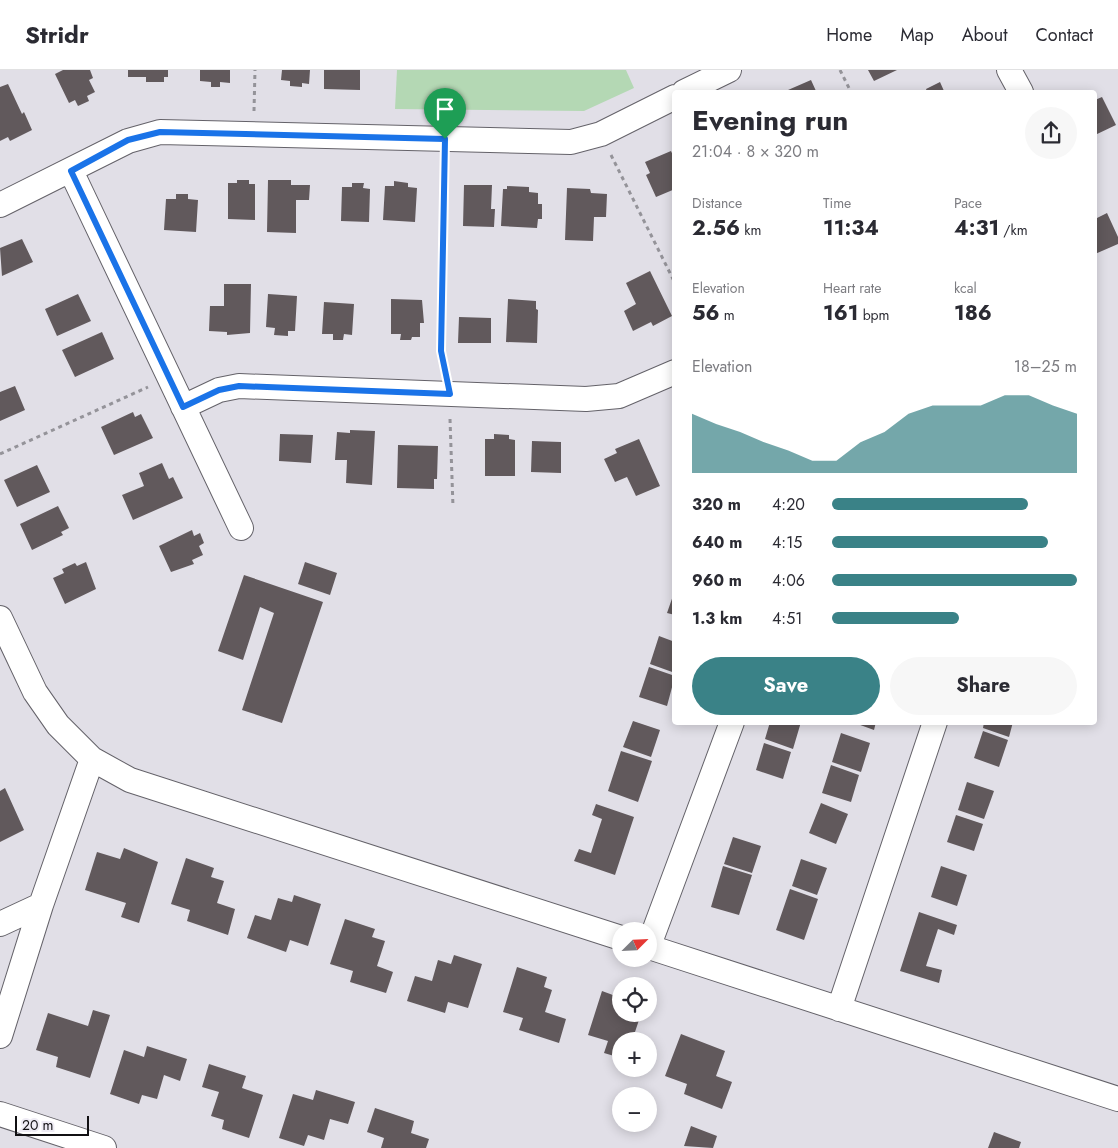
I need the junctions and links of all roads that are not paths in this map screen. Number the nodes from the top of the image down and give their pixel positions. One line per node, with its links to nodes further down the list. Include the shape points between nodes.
1 (729, 70): 3 (street)
2 (1009, 70): 4 (street)
3 (688, 90)
4 (1020, 90)
5 (672, 98): 6 (street, via 601,134 571,142 160,132 128,140)
6 (71, 171): 7 (street); 9 (street)
7 (0, 205)
8 (672, 374): 9 (street, via 650,385 610,397 586,399 239,386 219,390)
9 (183, 407): 10 (street)
10 (241, 528)
11 (0, 618): 14 (street, via 35,692 58,725)
12 (731, 725): 16 (street)
13 (934, 725): 20 (street)
14 (92, 759): 15 (street); 18 (street, via 130,780)
15 (41, 905): 17 (street); 21 (street)
16 (658, 922)
17 (0, 924)
18 (612, 935)
19 (658, 949): 20 (street)
20 (839, 1009): 22 (street)
21 (0, 1036)
22 (1118, 1099)
23 (0, 1114): 24 (street)
24 (104, 1148)

